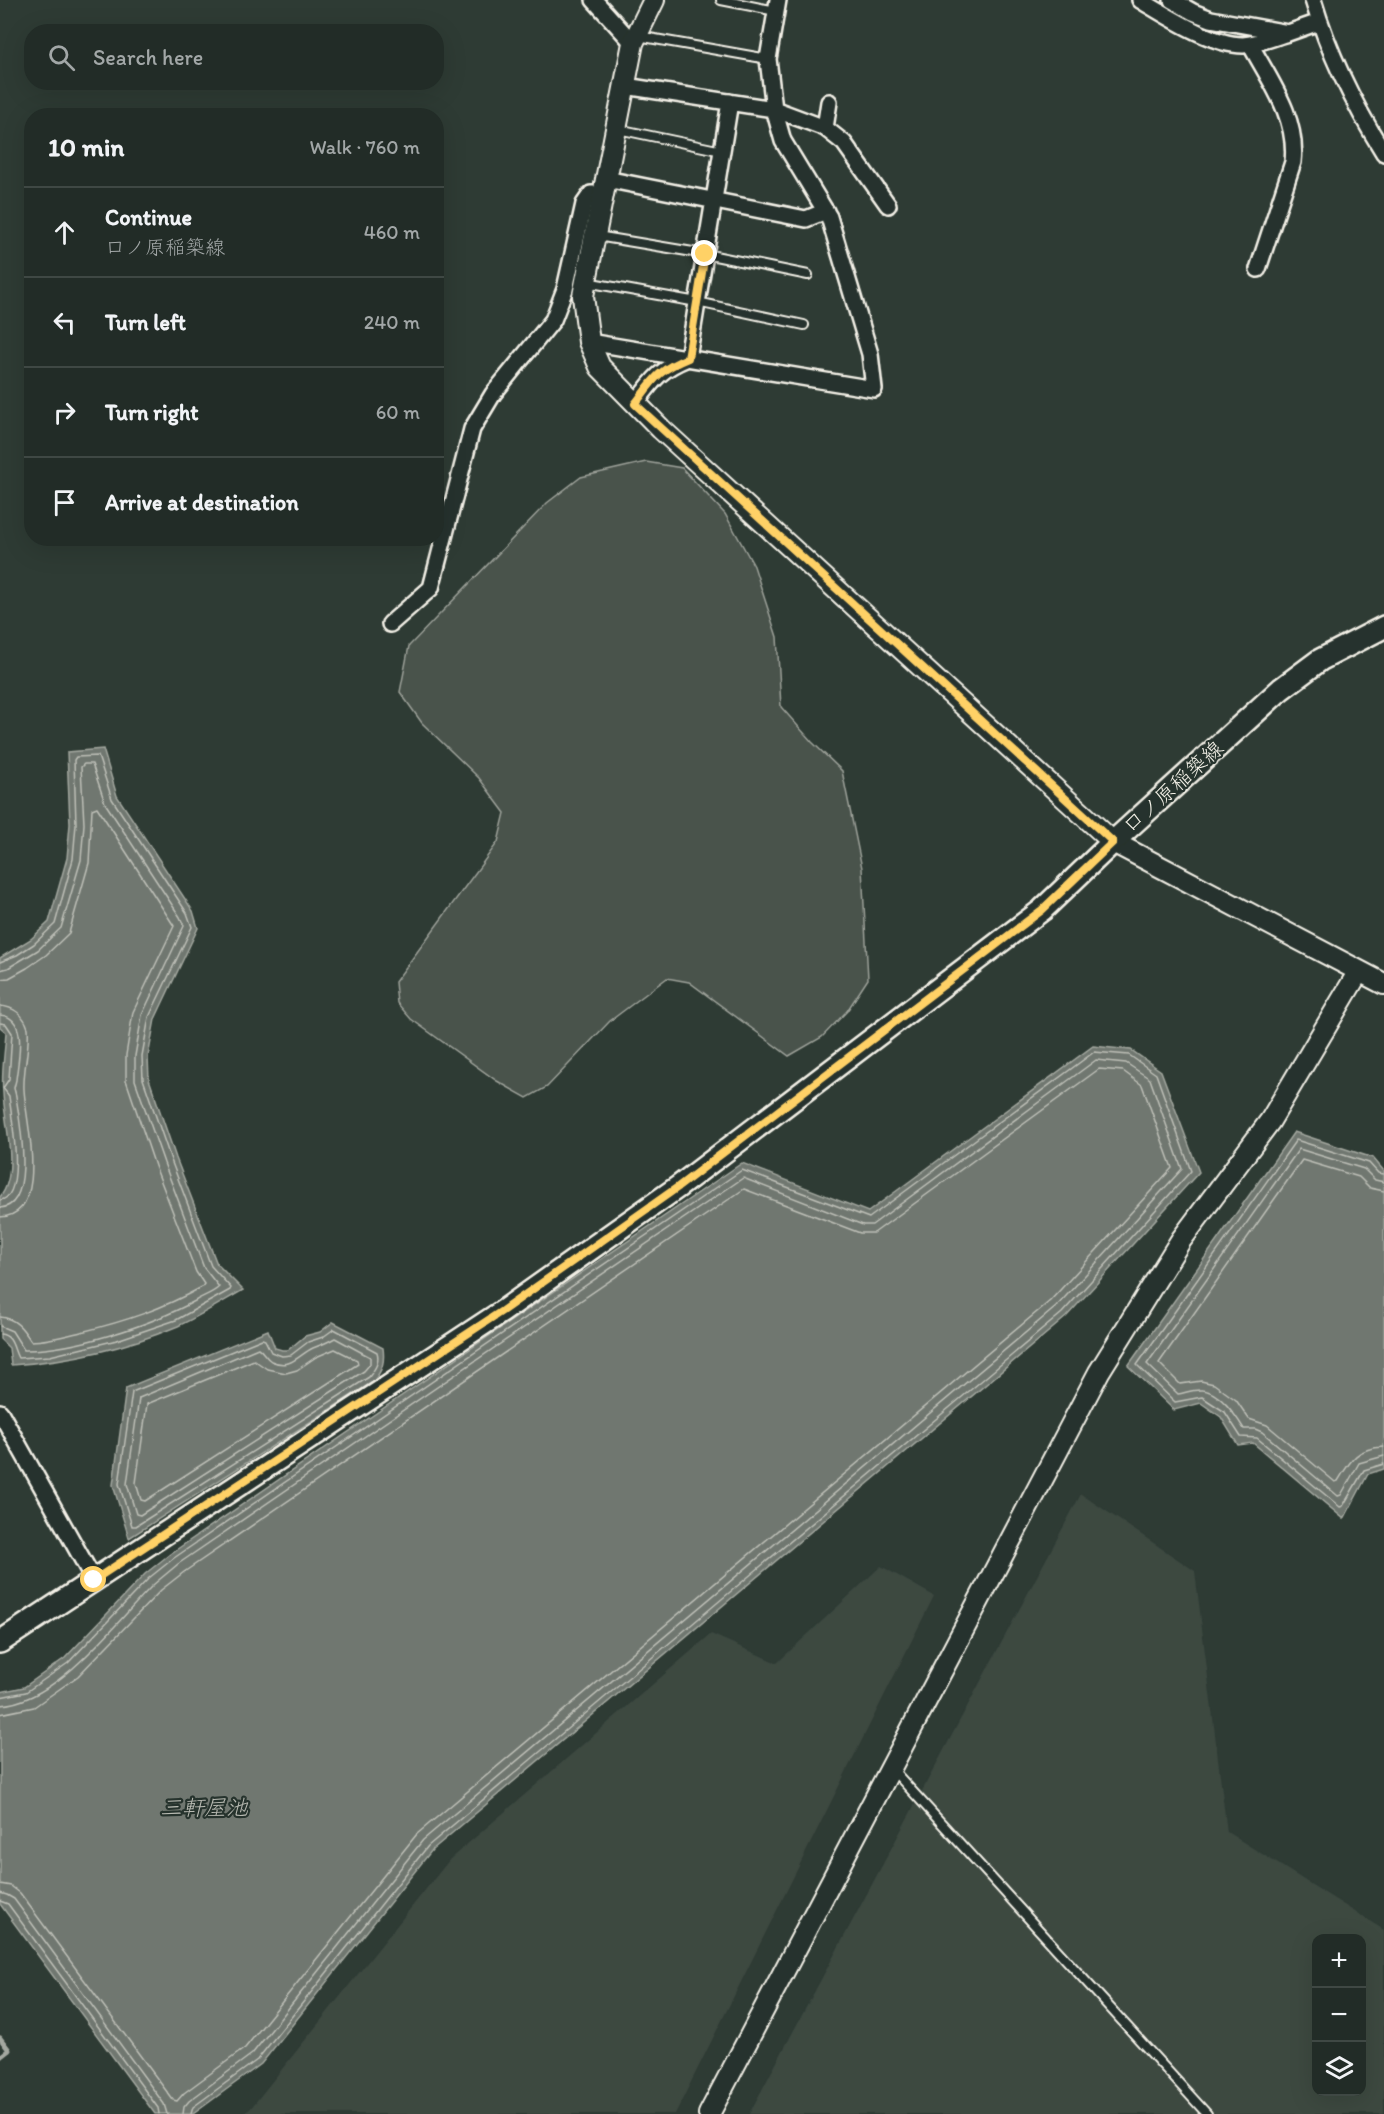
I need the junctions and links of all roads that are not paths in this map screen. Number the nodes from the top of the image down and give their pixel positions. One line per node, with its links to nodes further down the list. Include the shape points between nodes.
1 (594, 0): 10 (street)
2 (654, 0): 10 (street)
3 (721, 0): 7 (lane)
4 (1140, 0): 11 (street, via 1207,36)
5 (1172, 0): 9 (street, via 1211,19)
6 (1313, 0): 8 (street)
7 (777, 5): 12 (street)
8 (1319, 22): 9 (street); 20 (street, via 1349,93)
9 (1288, 33): 11 (street)
10 (634, 39): 12 (lane); 13 (street)
11 (1250, 44): 27 (street, via 1288,116 1295,149)
12 (768, 59): 16 (street)
13 (625, 86): 14 (street); 18 (street)
14 (730, 102): 16 (street); 19 (street)
15 (829, 102): 17 (street)
16 (774, 109): 17 (street); 24 (street, via 783,141)
17 (825, 128): 23 (street, via 844,143)
18 (616, 129): 19 (lane); 21 (street)
19 (722, 150): 22 (street)
20 (1384, 153)
21 (605, 187): 22 (street); 25 (street); 35 (street, via 591,194 584,204 565,289 553,321 494,394 472,429)
22 (714, 200): 24 (street, via 807,219); 26 (street)
23 (888, 205)
24 (826, 211): 33 (street, via 870,354 874,389)
25 (595, 235): 26 (lane); 29 (street)
26 (705, 254): 28 (lane); 30 (street)
27 (1258, 269)
28 (808, 275)
29 (586, 282): 30 (lane); 32 (street, via 583,296)
30 (697, 302): 31 (lane); 33 (street)
31 (804, 325)
32 (589, 342): 33 (street); 34 (street, via 600,367)
33 (688, 358): 34 (street, via 660,373)
34 (635, 404): 39 (street)
35 (444, 538)
36 (442, 546): 37 (street, via 431,588)
37 (390, 624)
38 (1384, 627): 39 (main road, 口ノ原稲築線, via 1320,660 1281,689)
39 (1113, 842): 40 (street); 43 (main road, 口ノ原稲築線, via 1042,910 678,1187 502,1311)
40 (1359, 971): 41 (street); 45 (street, via 1270,1121 1181,1240 1099,1372)
41 (1384, 984)
42 (0, 1412): 43 (street)
43 (94, 1580): 44 (main road, 口ノ原稲築線)
44 (0, 1642)
45 (891, 1768): 46 (street); 47 (lane)
46 (709, 2114)
47 (1207, 2114)

